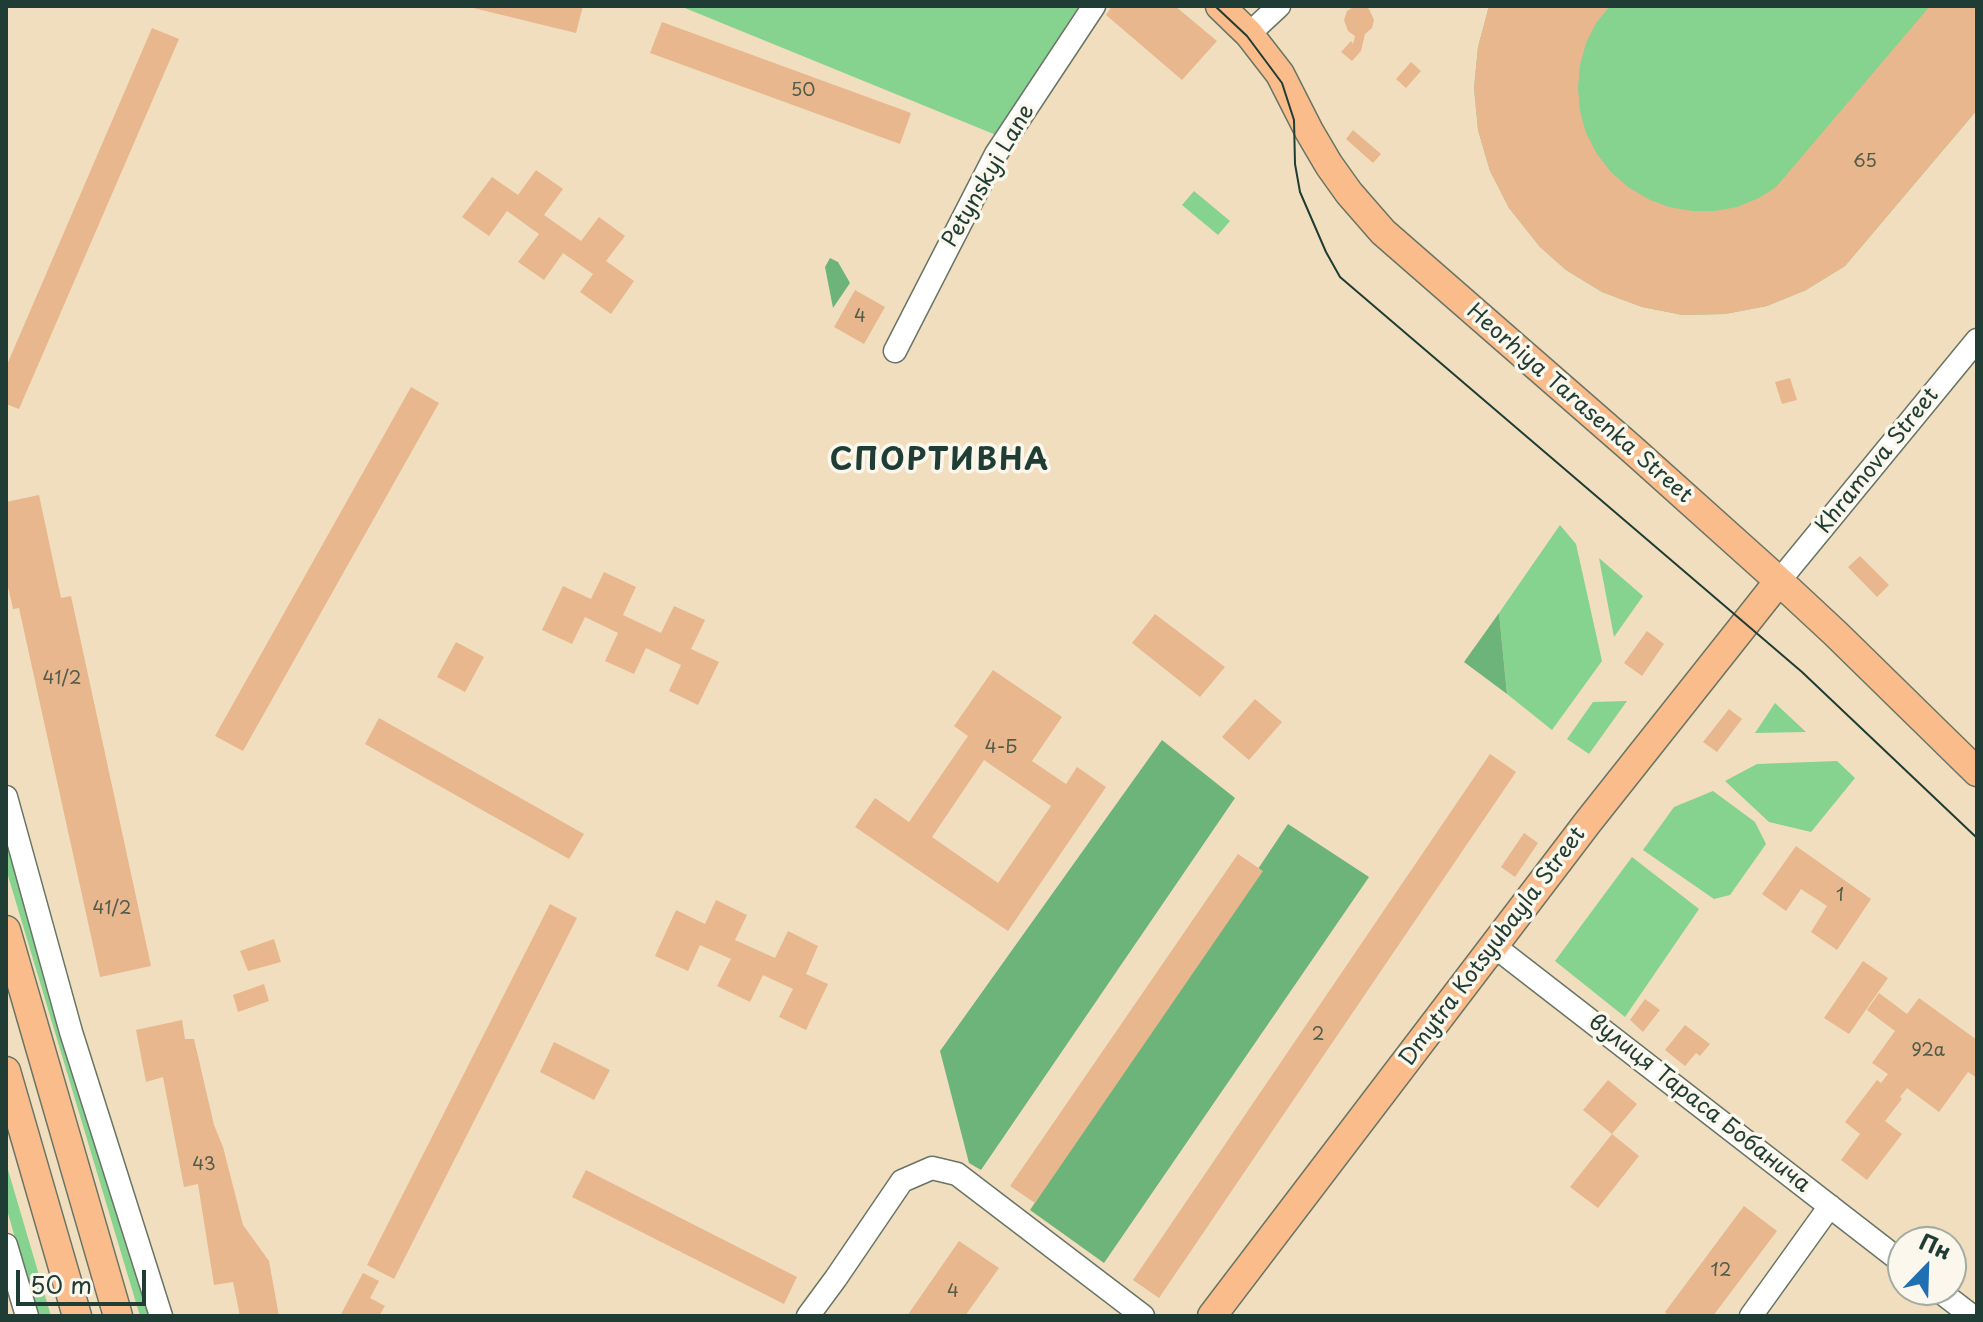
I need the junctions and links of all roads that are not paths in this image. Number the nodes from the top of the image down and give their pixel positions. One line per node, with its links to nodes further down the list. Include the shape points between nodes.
1 (1094, 6): 6 (street, Petynskyi Lane, via 996,154)
2 (1220, 6): 4 (main road, Heorhiya Tarasenka Street)
3 (1279, 6): 4 (street)
4 (1249, 34): 7 (main road, Heorhiya Tarasenka Street, via 1280,74 1329,165 1383,232)
5 (1977, 340): 7 (street, Khramova Street)
6 (895, 351)
7 (1779, 581): 8 (main road, Heorhiya Tarasenka Street); 11 (main road, Dmytra Kotsyubayla Street)
8 (1974, 760)
9 (6, 797): 19 (street, via 71,1032)
10 (6, 930): 18 (main road)
11 (1494, 946): 13 (street, вулиця Тараса Бобанича); 22 (main road, Dmytra Kotsyubayla Street)
12 (6, 1071): 17 (main road)
13 (1830, 1206): 15 (street, вулиця Тараса Бобанича); 23 (street)
14 (6, 1245): 16 (street)
15 (1887, 1251)
16 (27, 1316)
17 (77, 1316)
18 (118, 1316)
19 (161, 1316)
20 (808, 1316): 21 (street, via 902,1181 932,1168 957,1174)
21 (1143, 1316)
22 (1212, 1316)
23 (1751, 1316)

